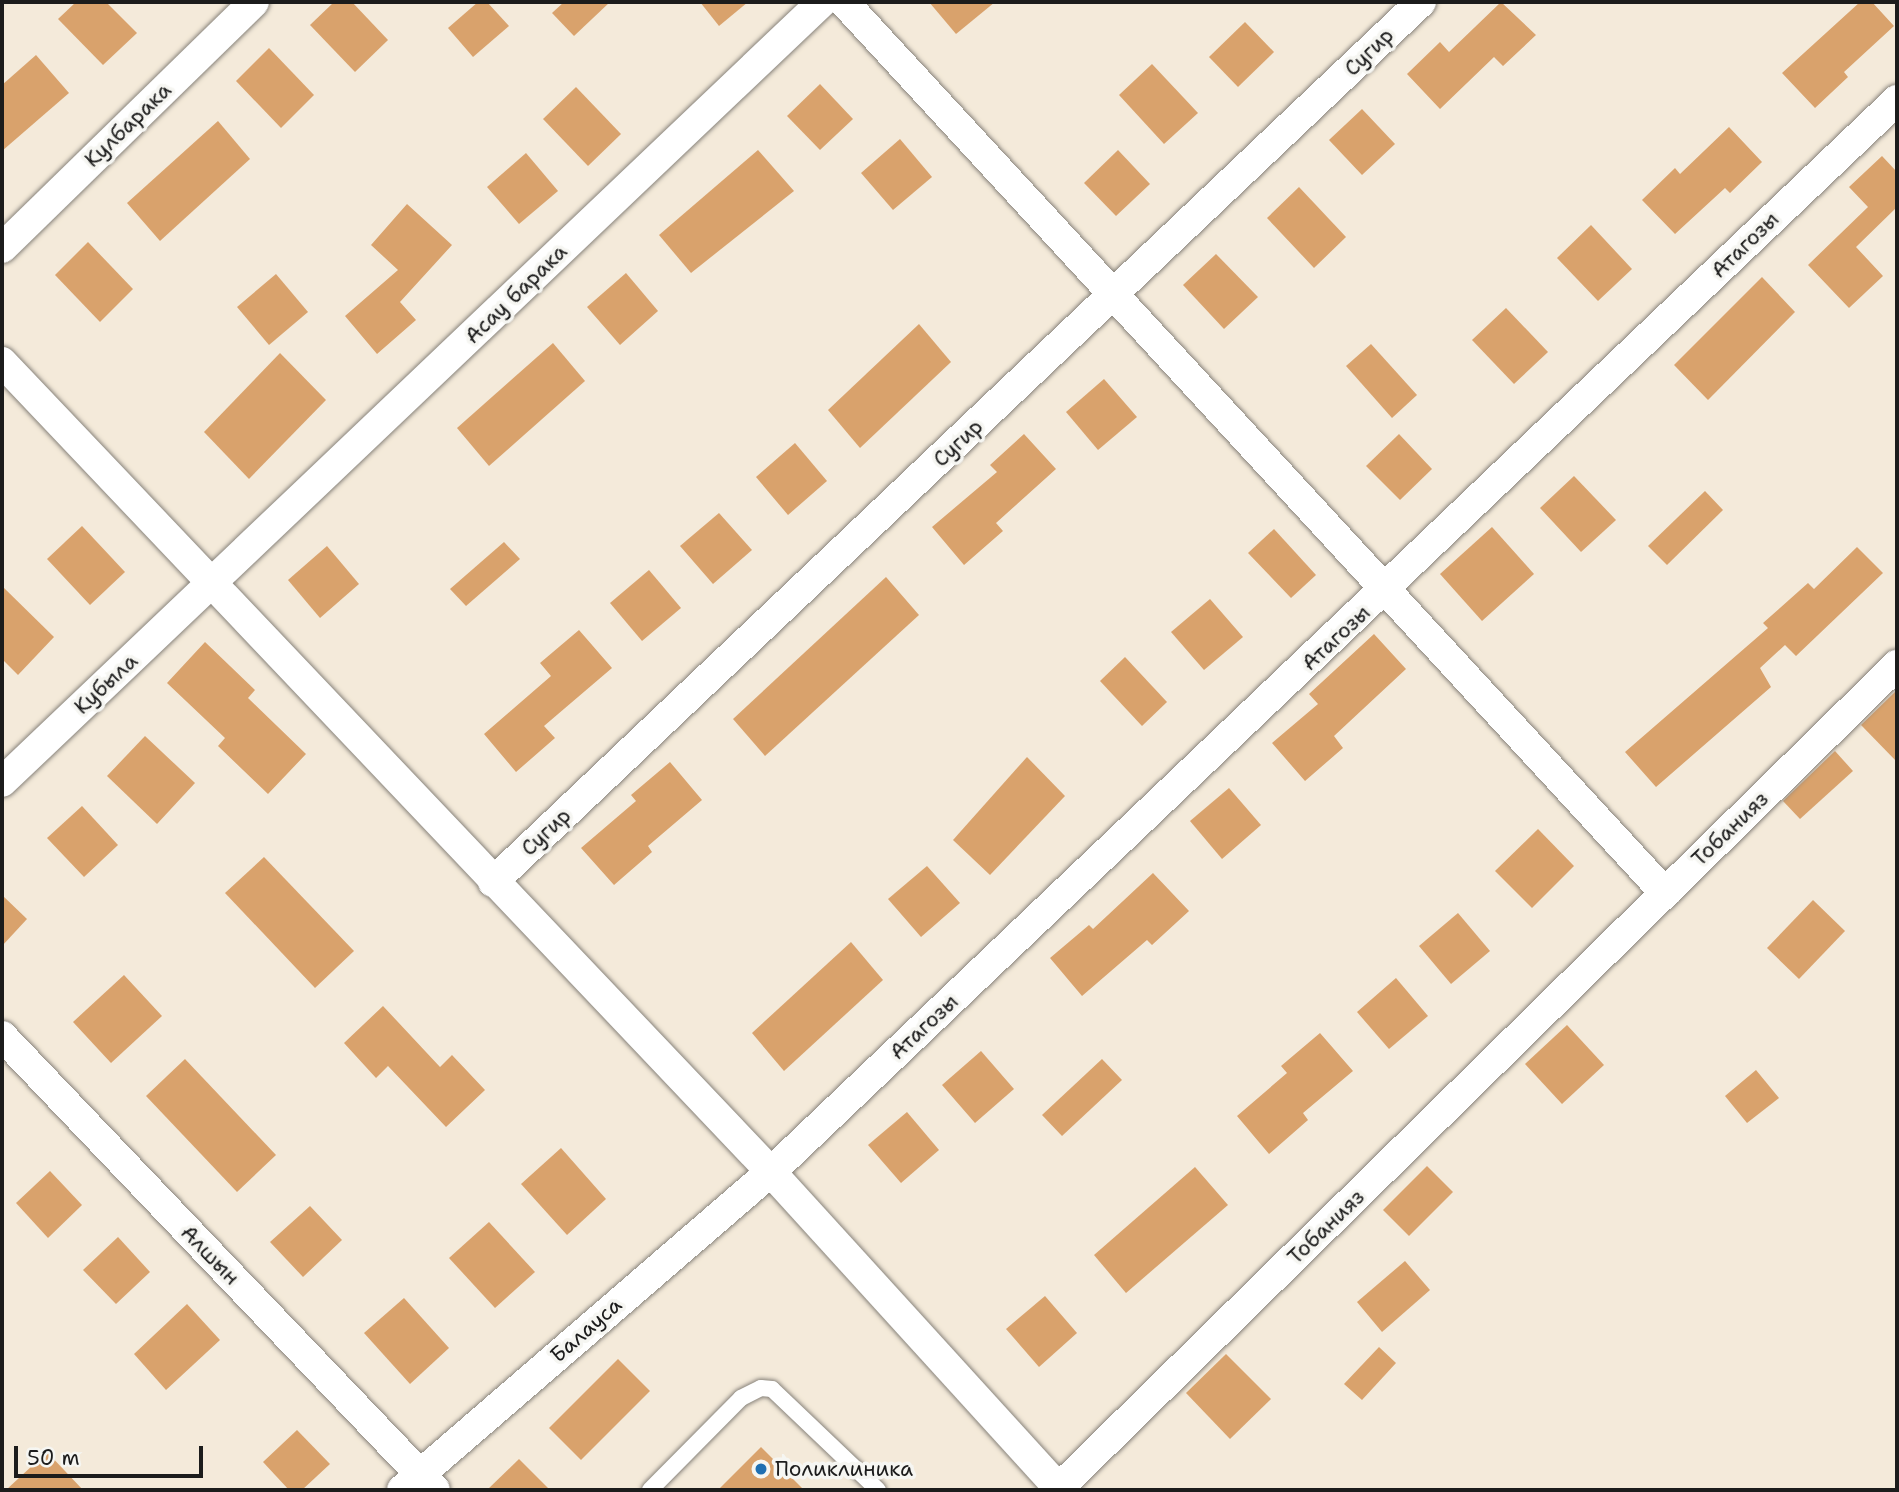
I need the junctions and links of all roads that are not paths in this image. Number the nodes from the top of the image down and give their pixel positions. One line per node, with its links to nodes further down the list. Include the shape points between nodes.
1 (254, 2): 6 (street, Кулбарака)
2 (822, 2): 9 (street, Асау барака)
3 (844, 2): 7 (street)
4 (1421, 2): 7 (street, Сугир)
5 (1897, 100): 10 (street, Атагозы)
6 (2, 248)
7 (1115, 295): 10 (street); 13 (street, Сугир)
8 (2, 362): 9 (street)
9 (210, 586): 12 (street, Кубыла); 13 (street)
10 (1386, 590): 14 (street); 16 (street, Атагозы)
11 (1897, 665): 14 (street, Тобанияз)
12 (2, 782)
13 (493, 881): 16 (street)
14 (1665, 893): 16 (street, Тобанияз, via 1059,1488)
15 (2, 1035): 17 (street, Алшын)
16 (771, 1172): 17 (street, Балауса)
17 (418, 1485)
18 (650, 1490): 19 (lane, via 741,1398 761,1388 772,1390)
19 (878, 1490)

